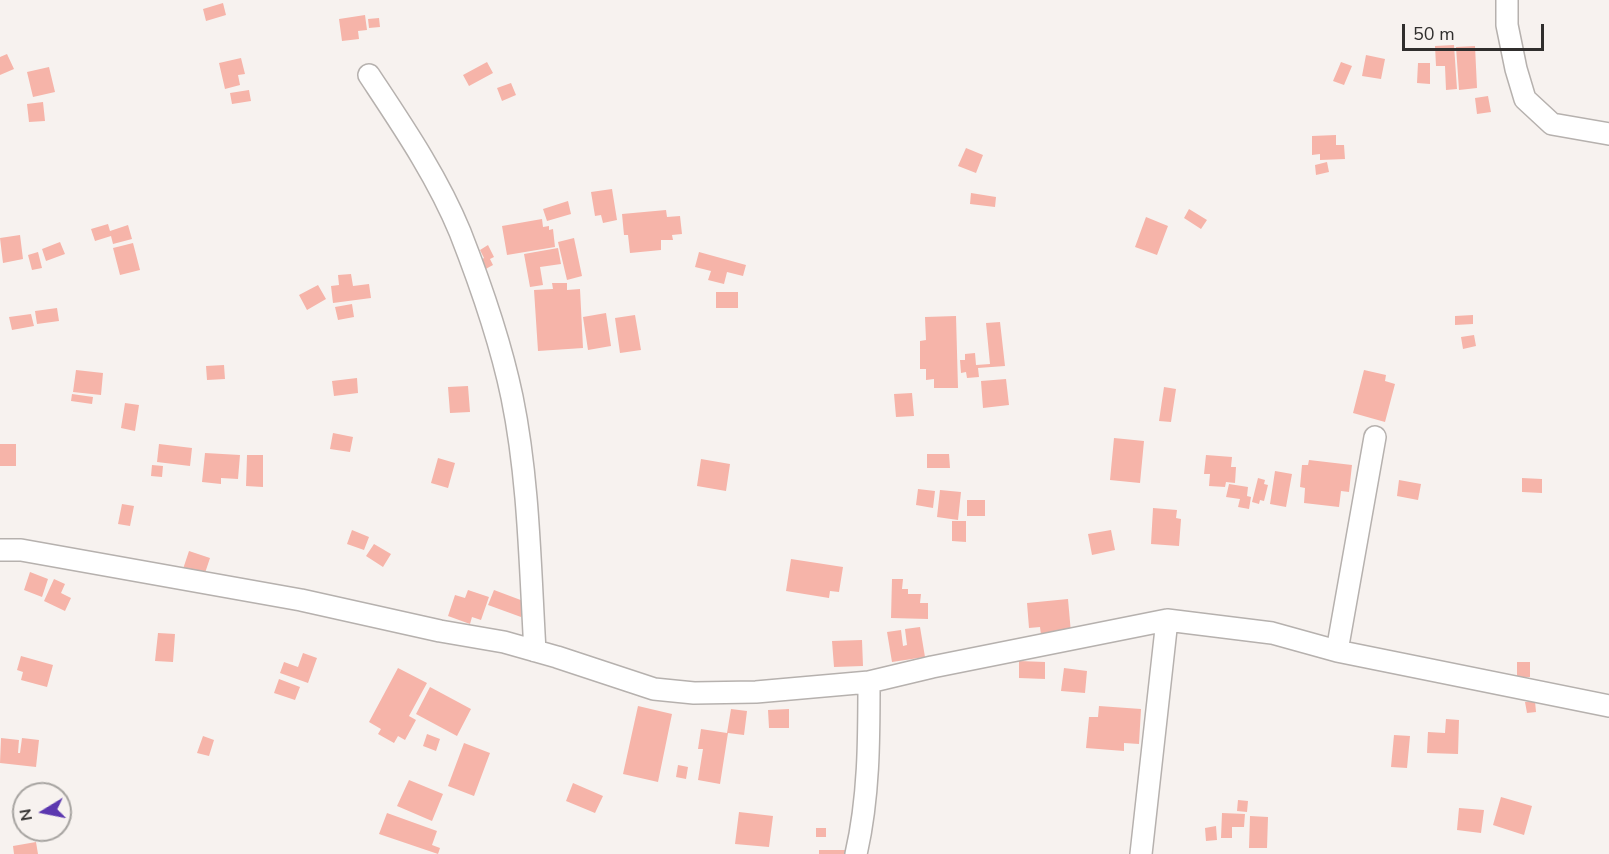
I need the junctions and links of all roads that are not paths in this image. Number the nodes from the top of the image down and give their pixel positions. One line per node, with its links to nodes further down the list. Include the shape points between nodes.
1 (1507, 0): 3 (street, via 1508,25 1525,99 1552,124)
2 (369, 75): 7 (street, via 427,164 460,231 493,327 512,397 525,490)
3 (1609, 134)
4 (1375, 437): 8 (street)
5 (0, 550): 7 (street, via 21,550 301,600)
6 (1167, 620): 8 (street, via 1272,633); 9 (street); 12 (street)
7 (535, 651): 9 (street, via 654,690 756,692)
8 (1337, 651): 10 (street)
9 (869, 682): 11 (street, via 868,754)
10 (1609, 706)
11 (856, 854)
12 (1141, 854)

